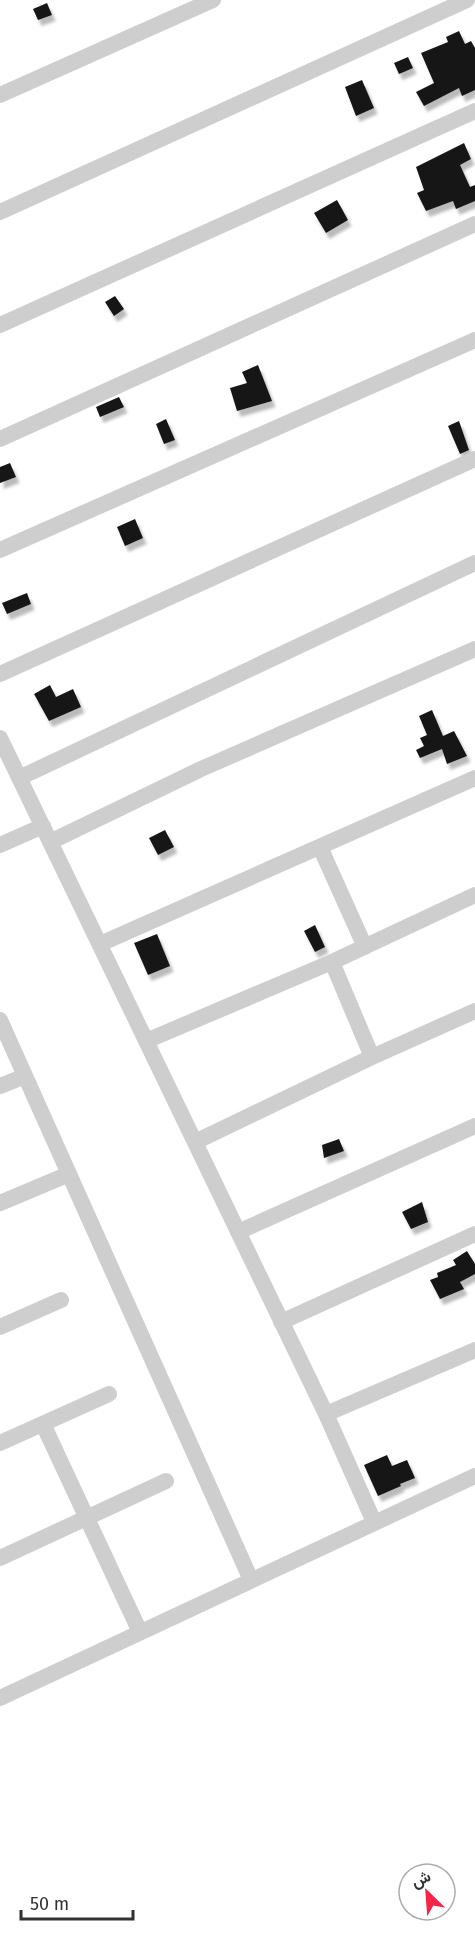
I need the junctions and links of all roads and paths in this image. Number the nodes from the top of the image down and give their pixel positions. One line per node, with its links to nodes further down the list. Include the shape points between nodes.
1 (213, 0): 3 (street)
2 (467, 0): 5 (street)
3 (0, 95)
4 (475, 111): 7 (street)
5 (0, 212)
6 (475, 224): 9 (street)
7 (0, 325)
8 (475, 340): 11 (street)
9 (0, 439)
10 (475, 459): 14 (street)
11 (0, 550)
12 (475, 563): 16 (street)
13 (475, 649): 19 (street, via 201,770)
14 (0, 674)
15 (0, 738): 16 (street)
16 (19, 778): 18 (street)
17 (475, 778): 21 (street)
18 (43, 826): 19 (street); 20 (street)
19 (50, 842): 23 (street)
20 (0, 845)
21 (320, 847): 23 (street); 24 (street)
22 (475, 895): 24 (street)
23 (100, 944): 28 (street)
24 (365, 947): 25 (street)
25 (332, 962): 28 (street); 29 (street)
26 (475, 1011): 29 (street)
27 (0, 1020): 30 (street)
28 (146, 1041): 33 (street)
29 (372, 1057): 33 (street)
30 (25, 1076): 31 (street); 34 (street)
31 (0, 1086)
32 (475, 1126): 36 (street)
33 (195, 1142): 36 (street)
34 (69, 1174): 35 (street); 51 (street)
35 (0, 1203)
36 (238, 1232): 39 (street)
37 (475, 1234): 39 (street)
38 (61, 1300): 40 (street)
39 (281, 1322): 43 (street)
40 (0, 1327)
41 (475, 1350): 43 (street)
42 (109, 1394): 44 (street)
43 (326, 1414): 49 (street)
44 (43, 1424): 45 (street); 48 (street)
45 (0, 1443)
46 (475, 1476): 49 (street)
47 (166, 1481): 48 (street)
48 (87, 1518): 50 (street); 52 (street)
49 (374, 1522): 51 (street)
50 (0, 1558)
51 (251, 1580): 52 (street)
52 (140, 1632): 53 (street)
53 (0, 1698)

